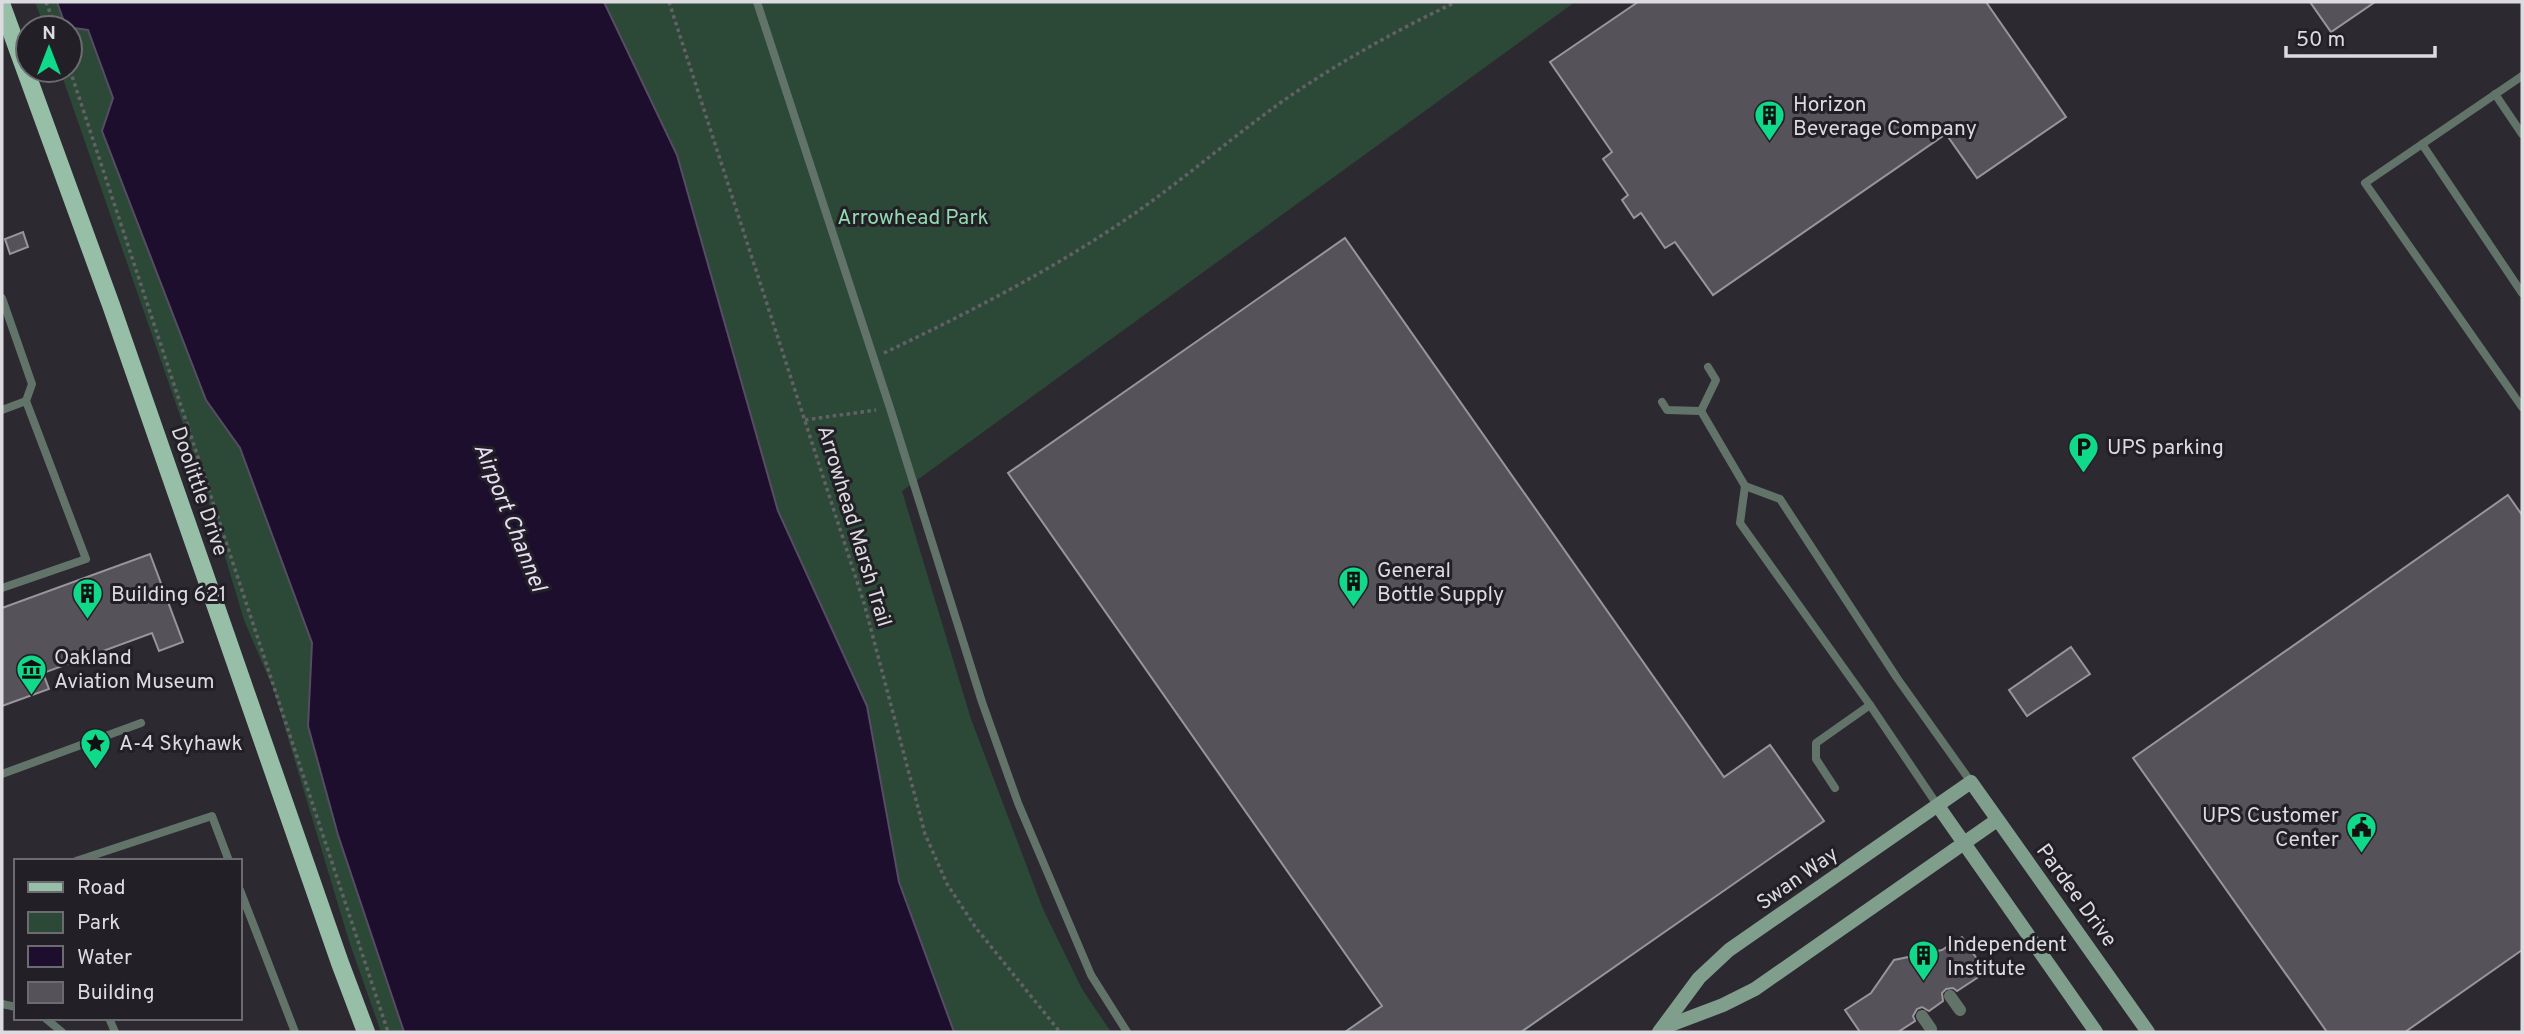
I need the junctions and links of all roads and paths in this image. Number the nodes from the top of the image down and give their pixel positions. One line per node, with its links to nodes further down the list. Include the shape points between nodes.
1 (669, 2): 20 (path, Arrowhead Marsh Trail)
2 (757, 2): 12 (lane)
3 (1456, 2): 12 (path, via 1369,46 1290,96 1119,224 1052,267)
4 (2, 6): 42 (main road, Doolittle Drive)
5 (2522, 76): 7 (lane)
6 (75, 84): 43 (path)
7 (2495, 94): 8 (lane); 9 (lane)
8 (2522, 134)
9 (2422, 144): 10 (lane); 16 (lane, via 2365,183)
10 (2522, 293)
11 (2, 298): 14 (lane, via 32,384)
12 (873, 358): 17 (lane)
13 (1708, 367): 19 (lane, via 1716,380)
14 (26, 401): 18 (lane); 22 (lane, via 86,559)
15 (1662, 402): 19 (lane, via 1667,410)
16 (2522, 407)
17 (890, 408): 20 (path); 45 (lane, via 1018,803 1091,975)
18 (2, 410)
19 (1700, 411): 21 (lane)
20 (805, 420): 44 (path, Arrowhead Marsh Trail, via 864,603 925,834 947,884 976,928)
21 (1745, 486): 23 (lane, via 1740,523); 26 (lane, via 1780,499)
22 (2, 588)
23 (1870, 705): 27 (lane, via 1816,743 1816,759); 28 (lane)
24 (141, 723): 25 (lane)
25 (2, 774)
26 (1971, 782): 28 (main road, Swan Way); 29 (main road, Pardee Drive)
27 (1835, 788)
28 (1938, 806): 30 (main road); 39 (main road, Swan Way, via 1729,950 1699,978)
29 (1997, 820): 30 (main road, Swan Way); 47 (main road, Pardee Drive)
30 (1965, 844): 39 (main road, Swan Way, via 1755,989); 46 (main road)
31 (82, 859): 32 (lane, via 212,816)
32 (228, 859)
33 (242, 895): 41 (lane)
34 (1950, 996): 35 (street)
35 (1960, 1010)
36 (1922, 1016): 38 (street)
37 (47, 1020): 40 (lane)
38 (1931, 1029)
39 (1661, 1030)
40 (62, 1032)
41 (295, 1032)
42 (366, 1032)
43 (388, 1032)
44 (1060, 1032)
45 (1127, 1032)
46 (2096, 1032)
47 (2148, 1032)

